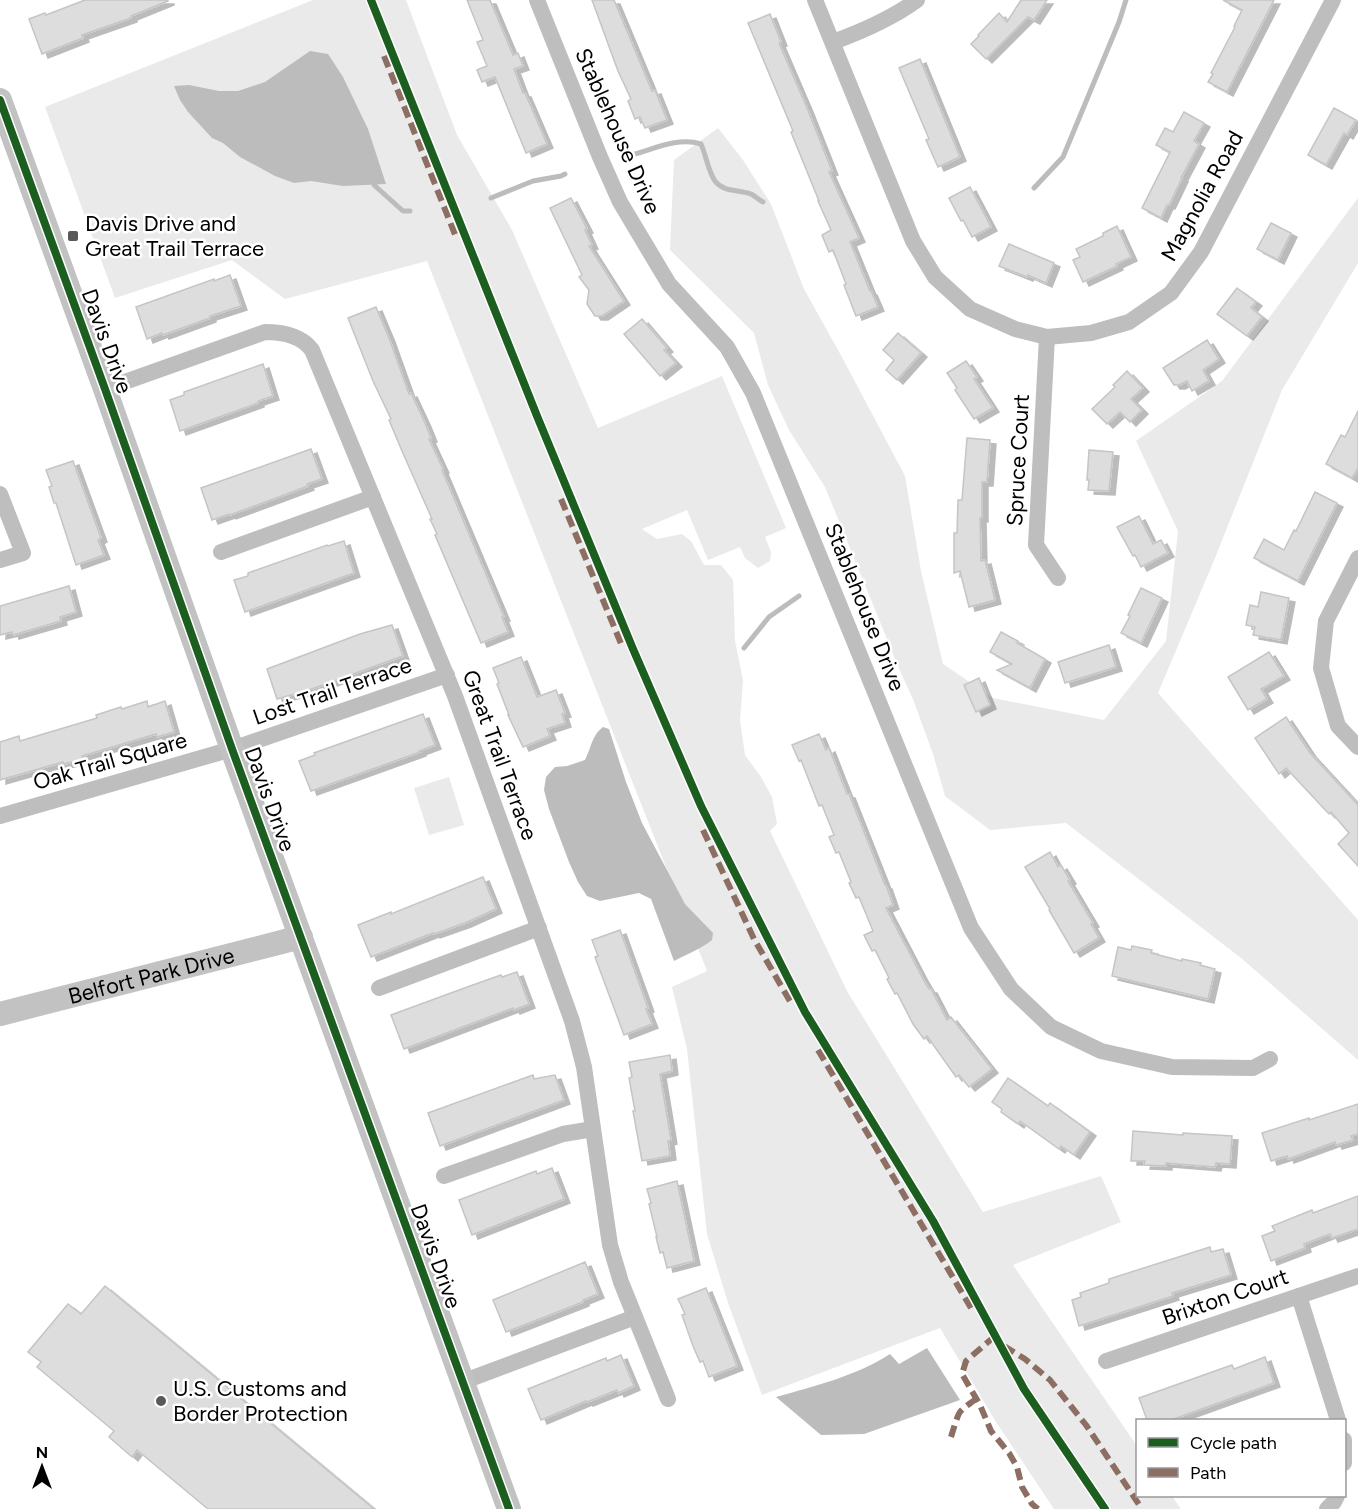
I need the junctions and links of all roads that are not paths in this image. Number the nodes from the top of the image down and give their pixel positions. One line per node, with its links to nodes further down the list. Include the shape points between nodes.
1 (537, 0): 23 (street, Stablehouse Drive, via 620,201 669,284 727,347 753,393 971,928 1011,989 1051,1027 1101,1051 1172,1067 1253,1068)
2 (815, 0): 5 (street, Magnolia Road)
3 (917, 0): 5 (street, via 889,18)
4 (1332, 0): 7 (street, Magnolia Road, via 1201,252 1171,293 1130,322 1091,333)
5 (833, 42): 7 (street, Magnolia Road, via 913,241 935,277 970,309 1016,330)
6 (0, 100): 8 (main road, Davis Drive)
7 (1047, 337): 14 (street, Spruce Court, via 1036,545)
8 (105, 389): 10 (street, Great Trail Terrace, via 265,332 296,337 312,350); 17 (main road, Davis Drive)
9 (0, 494): 13 (street, via 23,554)
10 (373, 497): 11 (street); 15 (street, Great Trail Terrace)
11 (221, 552)
12 (1358, 558): 16 (street, via 1326,621 1320,668 1338,726)
13 (0, 560)
14 (1058, 578)
15 (447, 675): 17 (street, Lost Trail Terrace); 19 (street, Great Trail Terrace)
16 (1358, 747)
17 (232, 749): 18 (street, Oak Trail Square); 20 (main road, Davis Drive)
18 (0, 816)
19 (539, 927): 21 (street); 24 (street, Great Trail Terrace, via 572,1021 584,1067)
20 (301, 937): 22 (main road, Belfort Park Drive); 30 (main road, Davis Drive)
21 (379, 988)
22 (0, 1014)
23 (1270, 1059)
24 (593, 1130): 25 (street, via 562,1134); 28 (street, Great Trail Terrace, via 610,1245)
25 (444, 1176)
26 (1358, 1276): 27 (street, Brixton Court)
27 (1299, 1296): 29 (street, Brixton Court); 32 (street)
28 (635, 1317): 30 (street); 31 (street, Great Trail Terrace)
29 (1106, 1361)
30 (462, 1382): 34 (main road, Davis Drive)
31 (668, 1399)
32 (1338, 1419)
33 (1336, 1497): 35 (street)
34 (509, 1509)
35 (1327, 1509)

